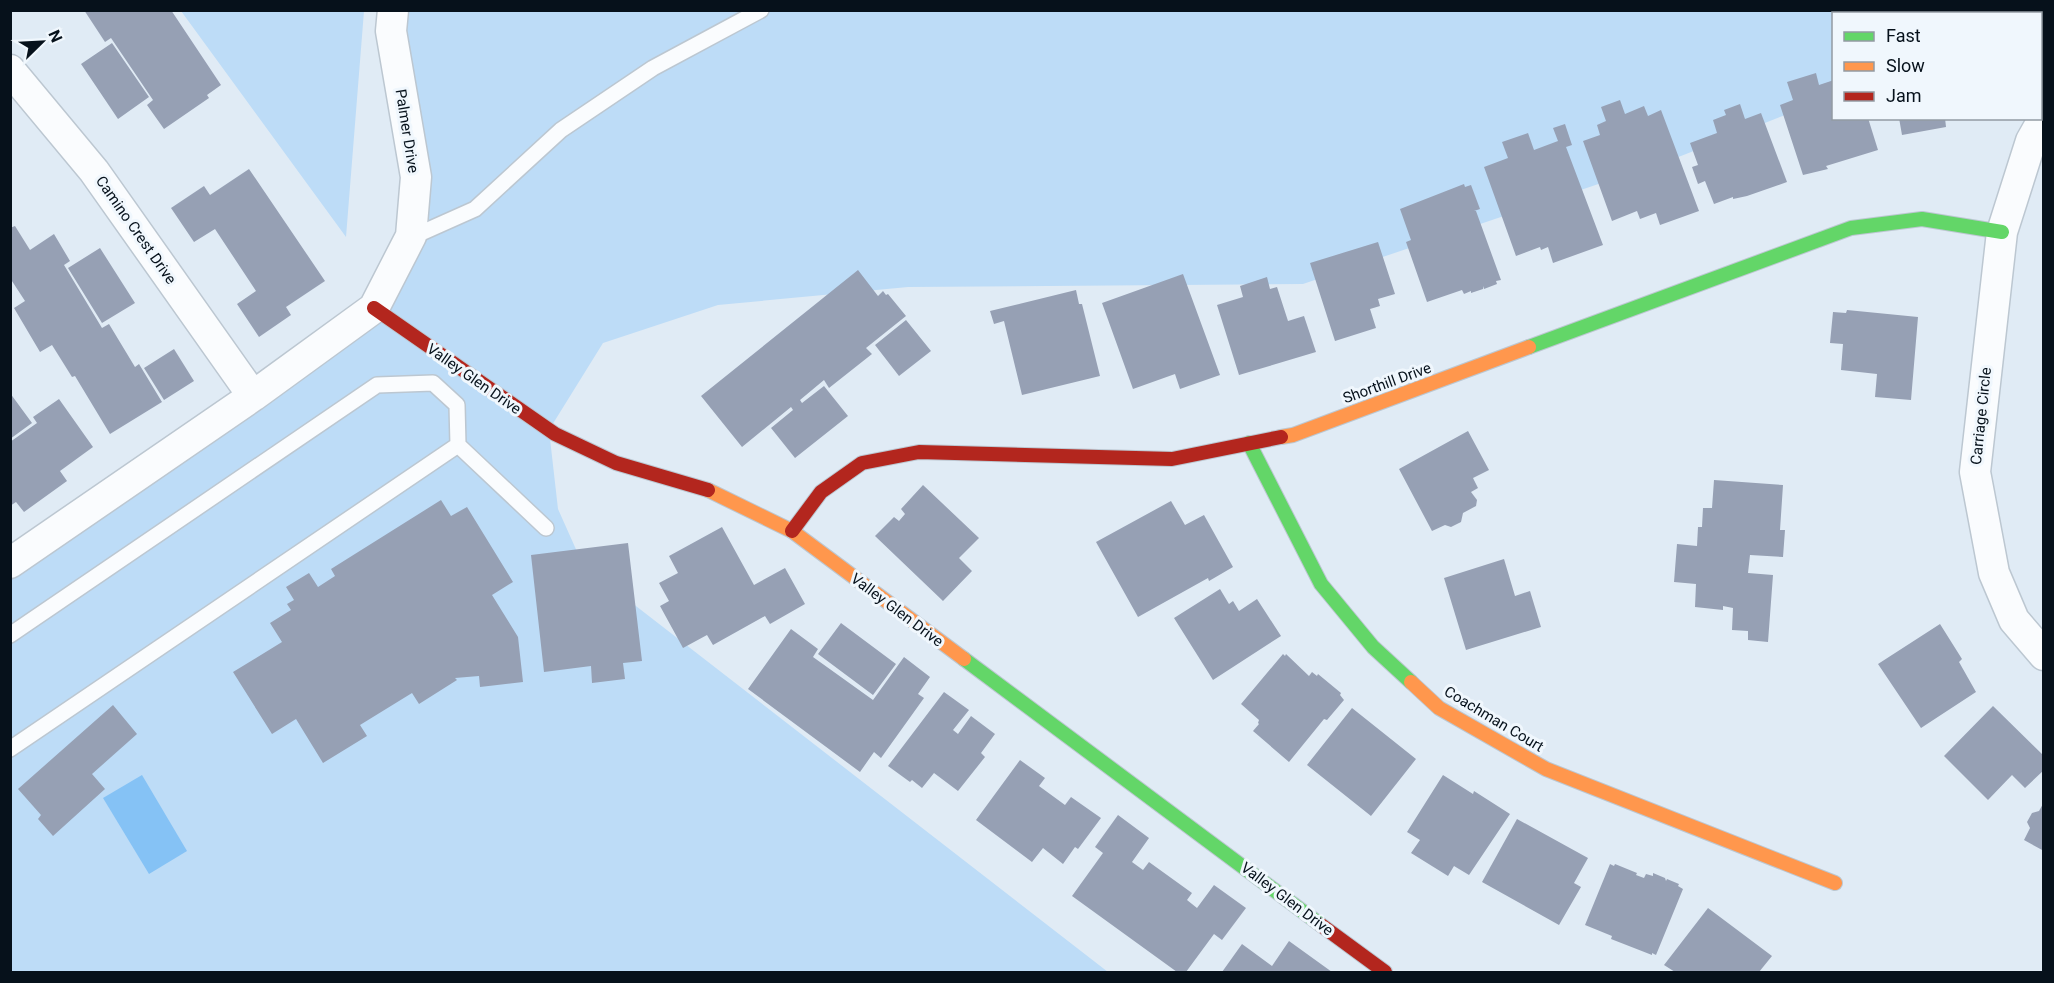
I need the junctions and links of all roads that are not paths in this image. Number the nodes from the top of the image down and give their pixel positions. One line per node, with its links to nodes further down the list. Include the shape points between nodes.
1 (393, 10): 6 (street, Palmer Drive, via 391,31 416,177)
2 (761, 10): 6 (lane, via 654,68 561,130 475,209)
3 (10, 70): 8 (street, Camino Crest Drive, via 94,171)
4 (2042, 120): 5 (street, Carriage Circle, via 2031,141)
5 (2002, 232): 9 (street, Shorthill Drive, via 1922,219 1851,228 1293,435); 15 (street, Carriage Circle, via 1975,472 1994,573 2014,620)
6 (410, 238): 7 (street, Palmer Drive)
7 (374, 308): 8 (street, Palmer Drive); 12 (street, Valley Glen Drive, via 540,426 616,463 708,490)
8 (253, 396): 13 (street)
9 (1250, 443): 12 (street, Shorthill Drive, via 1172,459 919,452 861,463 821,492); 17 (street, Coachman Court, via 1321,584 1373,647 1438,708 1546,769)
10 (458, 445): 11 (lane); 14 (lane, via 458,405 433,382 377,385); 16 (lane)
11 (546, 528)
12 (792, 531): 18 (street, Valley Glen Drive)
13 (10, 563)
14 (10, 635)
15 (2043, 656)
16 (10, 749)
17 (1835, 883)
18 (1385, 972)

